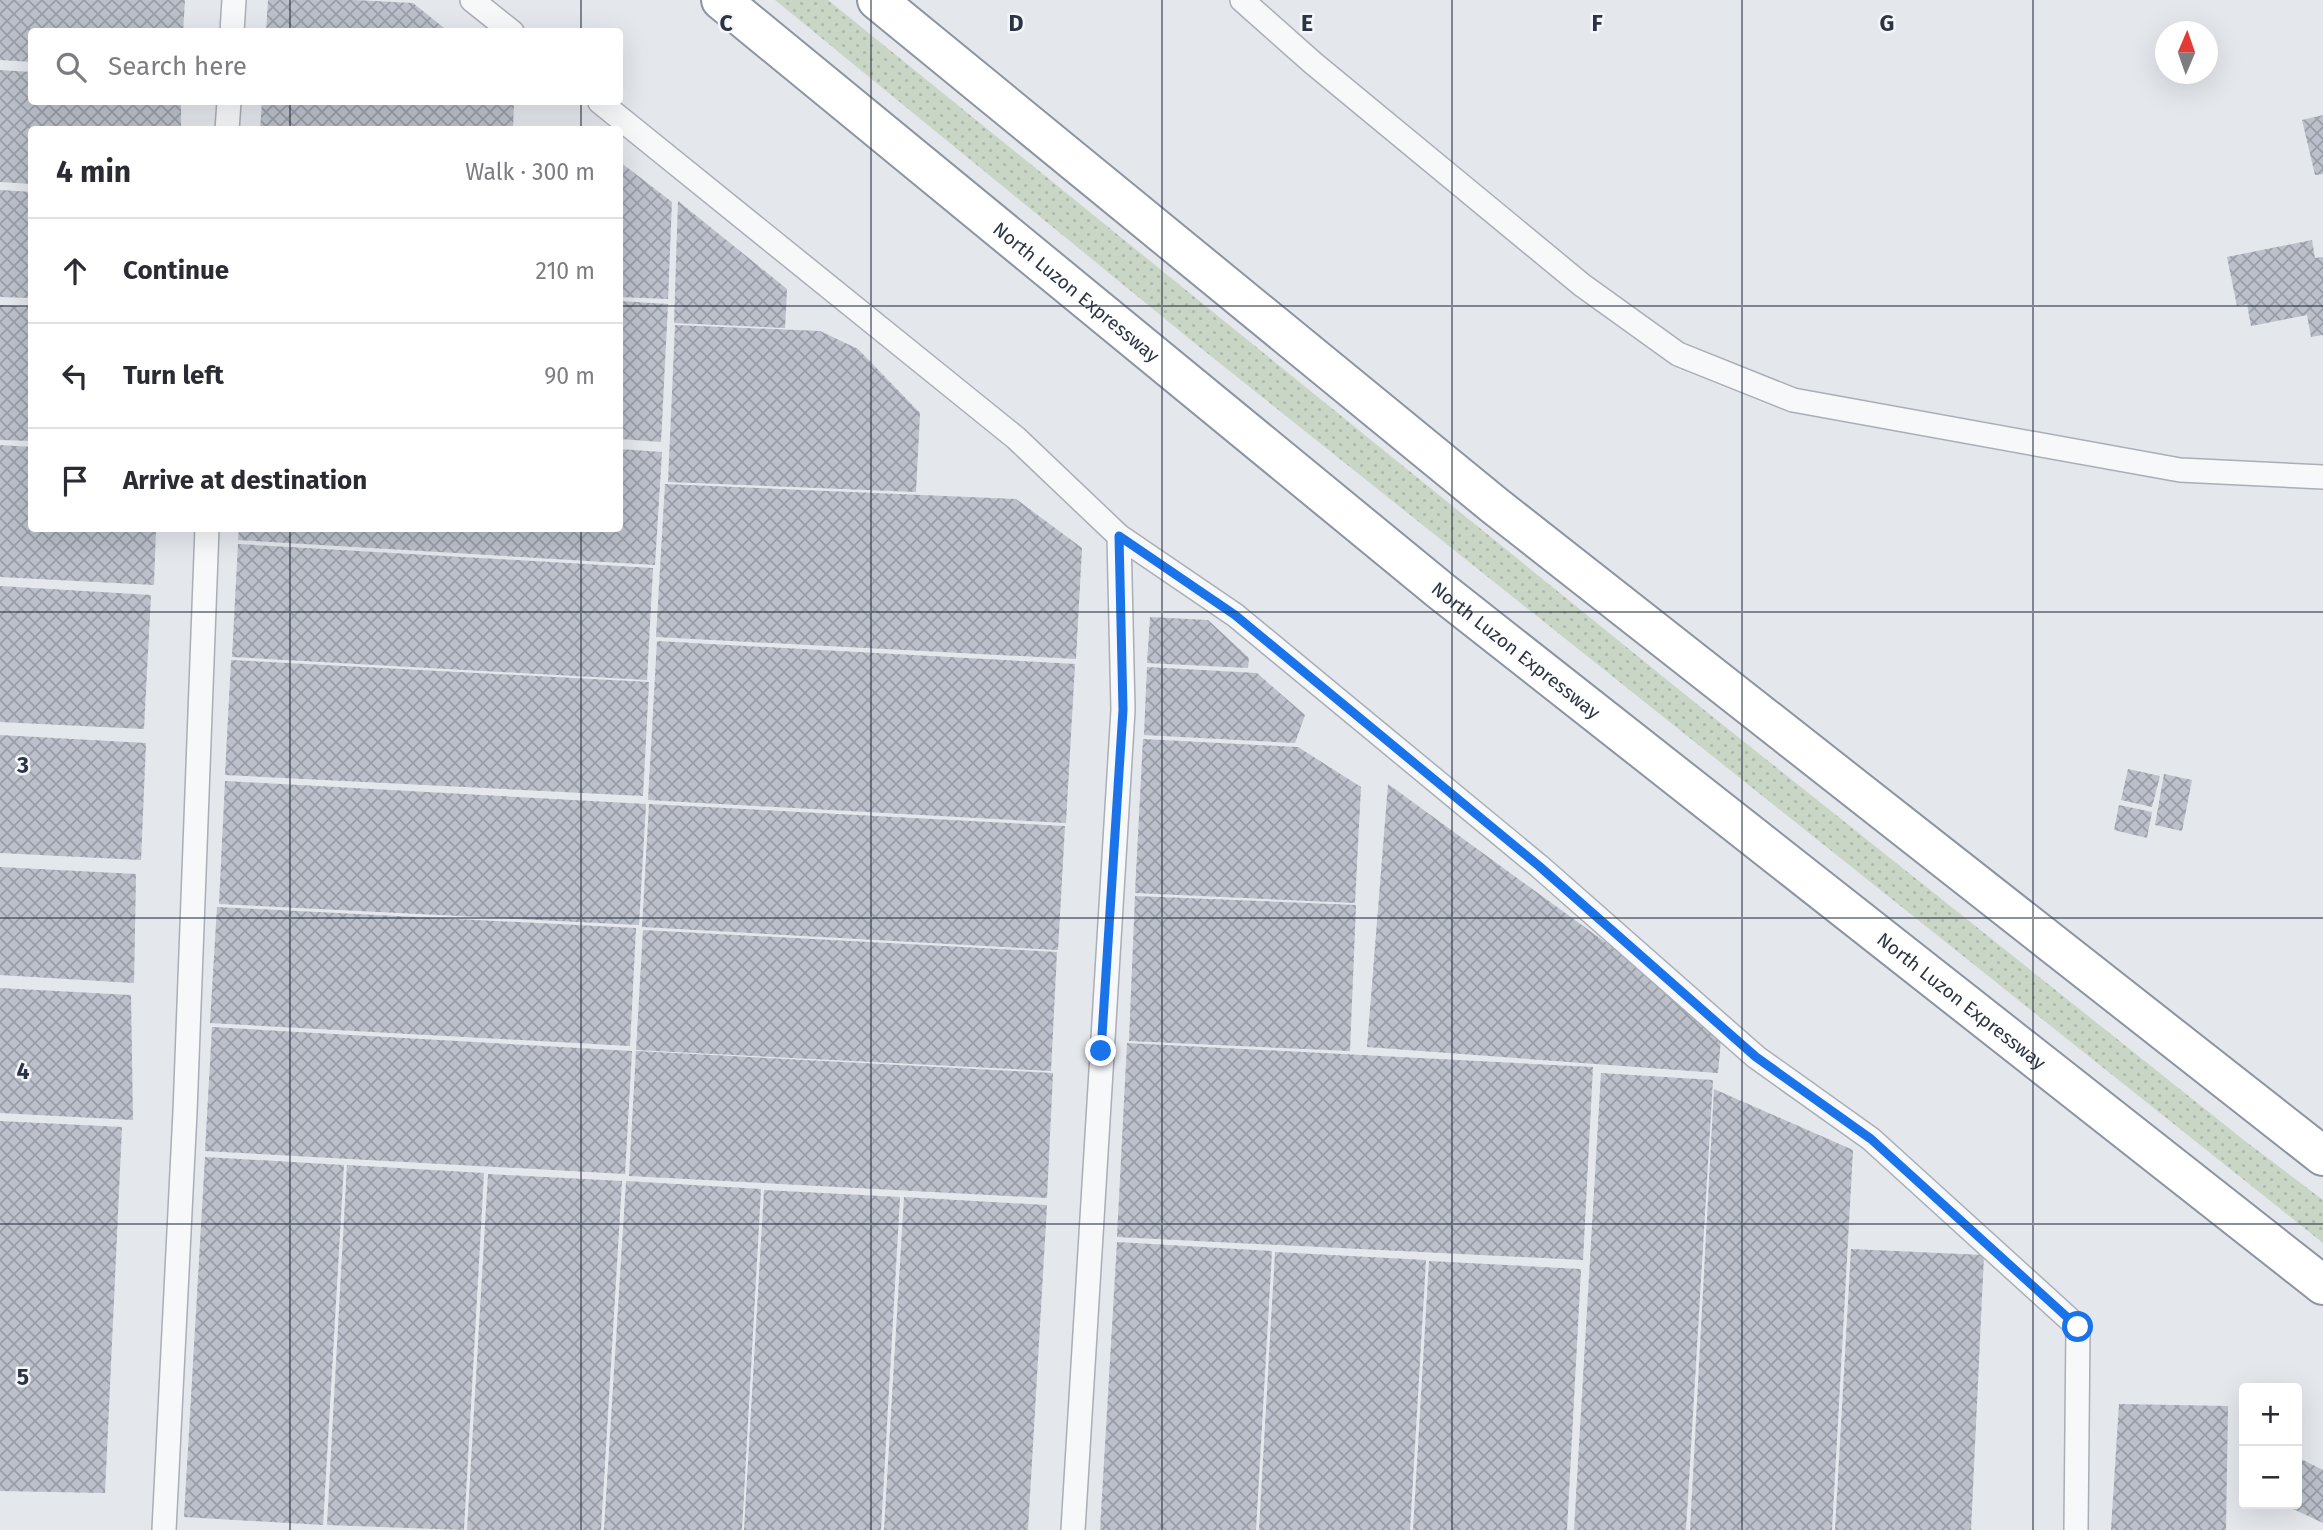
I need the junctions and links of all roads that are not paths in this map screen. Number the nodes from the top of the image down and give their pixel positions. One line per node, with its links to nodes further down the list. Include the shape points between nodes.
1 (234, 0): 6 (lane)
2 (472, 0): 7 (lane)
3 (721, 0): 15 (highway, North Luzon Expressway, via 1441,591)
4 (877, 0): 14 (highway, via 1494,505)
5 (1242, 0): 11 (lane, via 1572,277 1678,354 1794,400 2180,470)
6 (232, 28)
7 (507, 28)
8 (229, 105): 10 (lane)
9 (604, 105): 13 (lane, via 1016,438)
10 (228, 126)
11 (2323, 477)
12 (207, 532): 16 (lane)
13 (1119, 536): 17 (lane, via 1123,710); 18 (lane, via 1235,615 1539,866 1756,1057 1871,1139 2078,1327)
14 (2323, 1156)
15 (2323, 1285)
16 (164, 1530)
17 (1073, 1530)
18 (2076, 1530)

